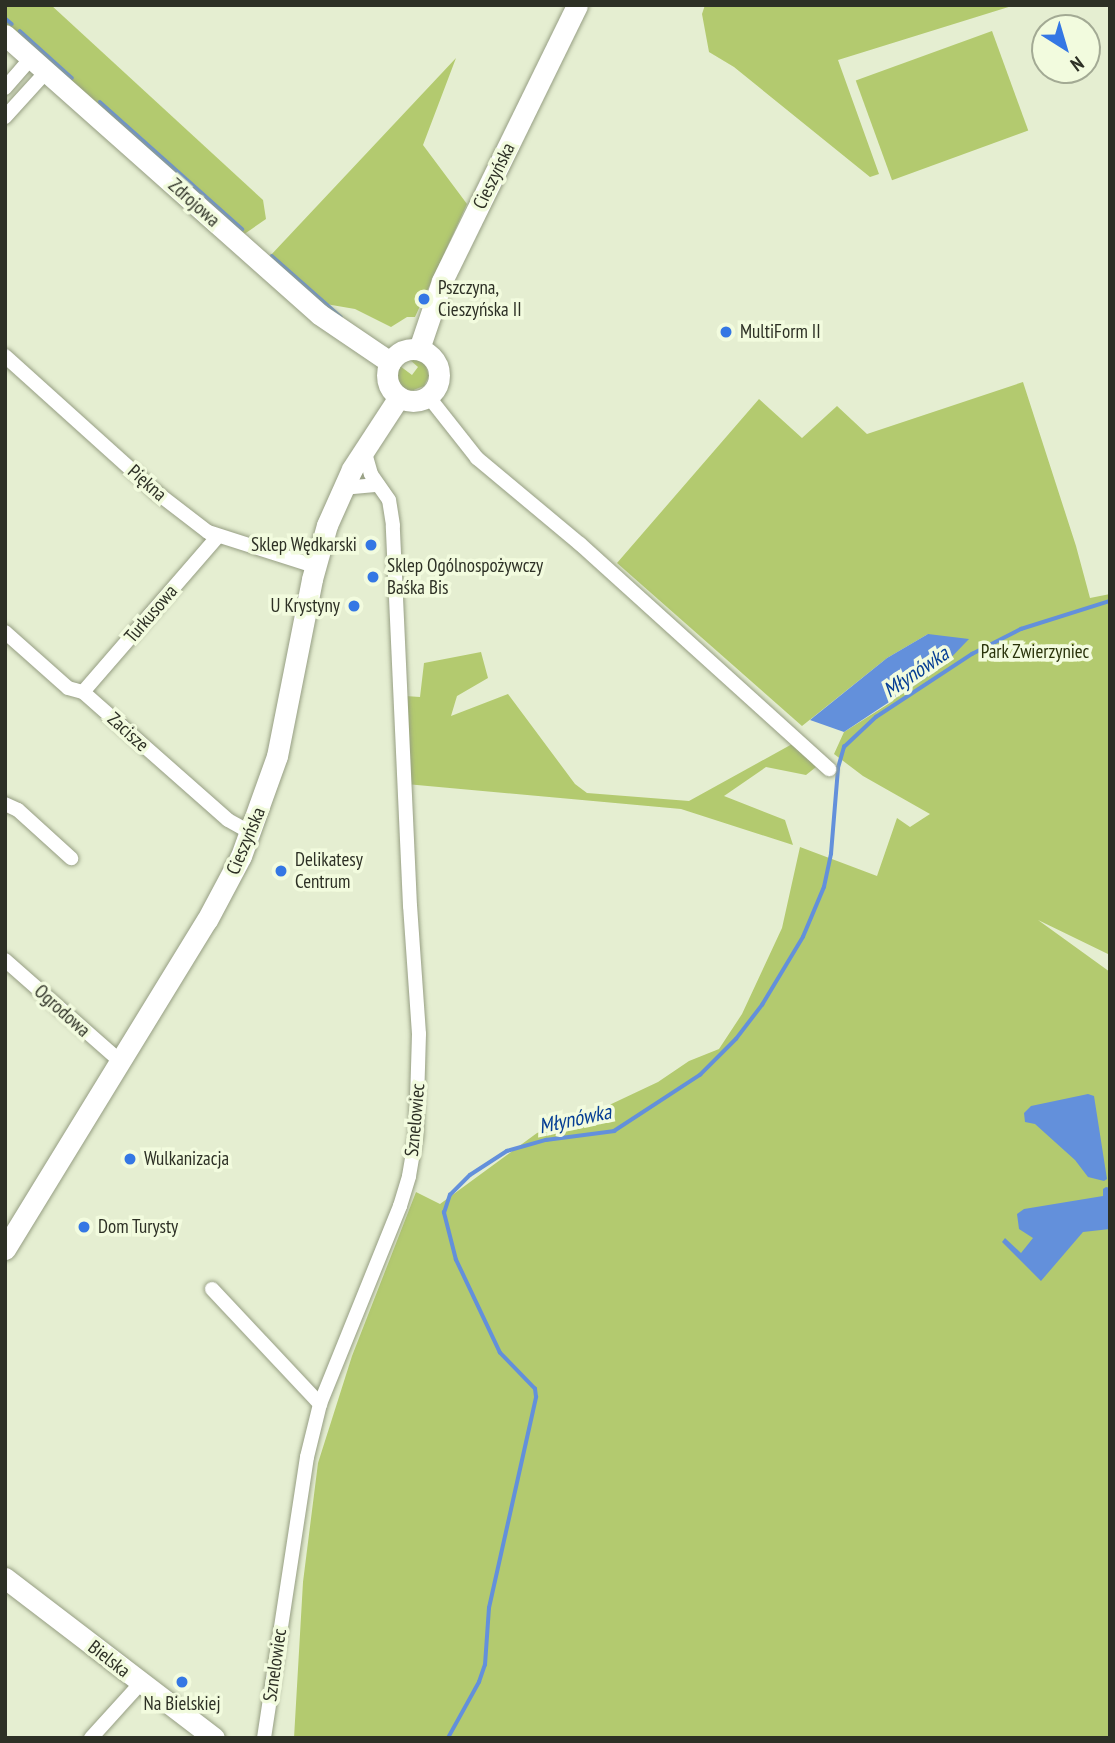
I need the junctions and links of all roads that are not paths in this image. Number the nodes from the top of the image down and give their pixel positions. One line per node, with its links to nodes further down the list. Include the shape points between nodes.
1 (577, 5): 6 (main road, Cieszyńska, via 442,281)
2 (5, 35): 3 (main road, Zdrojowa)
3 (39, 65): 4 (street); 5 (street); 8 (main road, Zdrojowa, via 318,314)
4 (5, 88)
5 (5, 117)
6 (419, 349): 8 (main road, via 403,351); 9 (main road, via 432,357 439,370 438,383)
7 (5, 356): 14 (street, Piękna, via 156,492)
8 (390, 362): 10 (main road, via 388,383)
9 (428, 396): 10 (main road, via 412,401); 18 (street, via 477,458 580,544)
10 (398, 397): 11 (main road, Cieszyńska)
11 (364, 449): 12 (street, Sznelowiec); 13 (main road, Cieszyńska)
12 (378, 485): 13 (street); 26 (street, Sznelowiec, via 389,500 393,526 419,1034 418,1098 409,1176 400,1206)
13 (342, 488): 15 (main road, Cieszyńska)
14 (218, 536): 15 (street, Piękna); 17 (street, Turkusowa)
15 (314, 566): 20 (main road, Cieszyńska, via 277,755)
16 (5, 632): 17 (street, Zacisze, via 68,688)
17 (83, 692): 20 (street, Zacisze, via 228,820)
18 (829, 769)
19 (5, 804): 21 (street, via 18,810)
20 (251, 833): 23 (main road, Cieszyńska, via 220,896)
21 (71, 858)
22 (5, 960): 23 (street, Ogrodowa)
23 (120, 1061): 24 (main road, Cieszyńska)
24 (7, 1242)
25 (212, 1289): 26 (street)
26 (320, 1404): 31 (street, Sznelowiec, via 307,1457)
27 (5, 1578): 28 (main road, Bielska)
28 (140, 1684): 29 (street); 30 (main road, Bielska)
29 (91, 1738)
30 (214, 1738)
31 (264, 1738)

